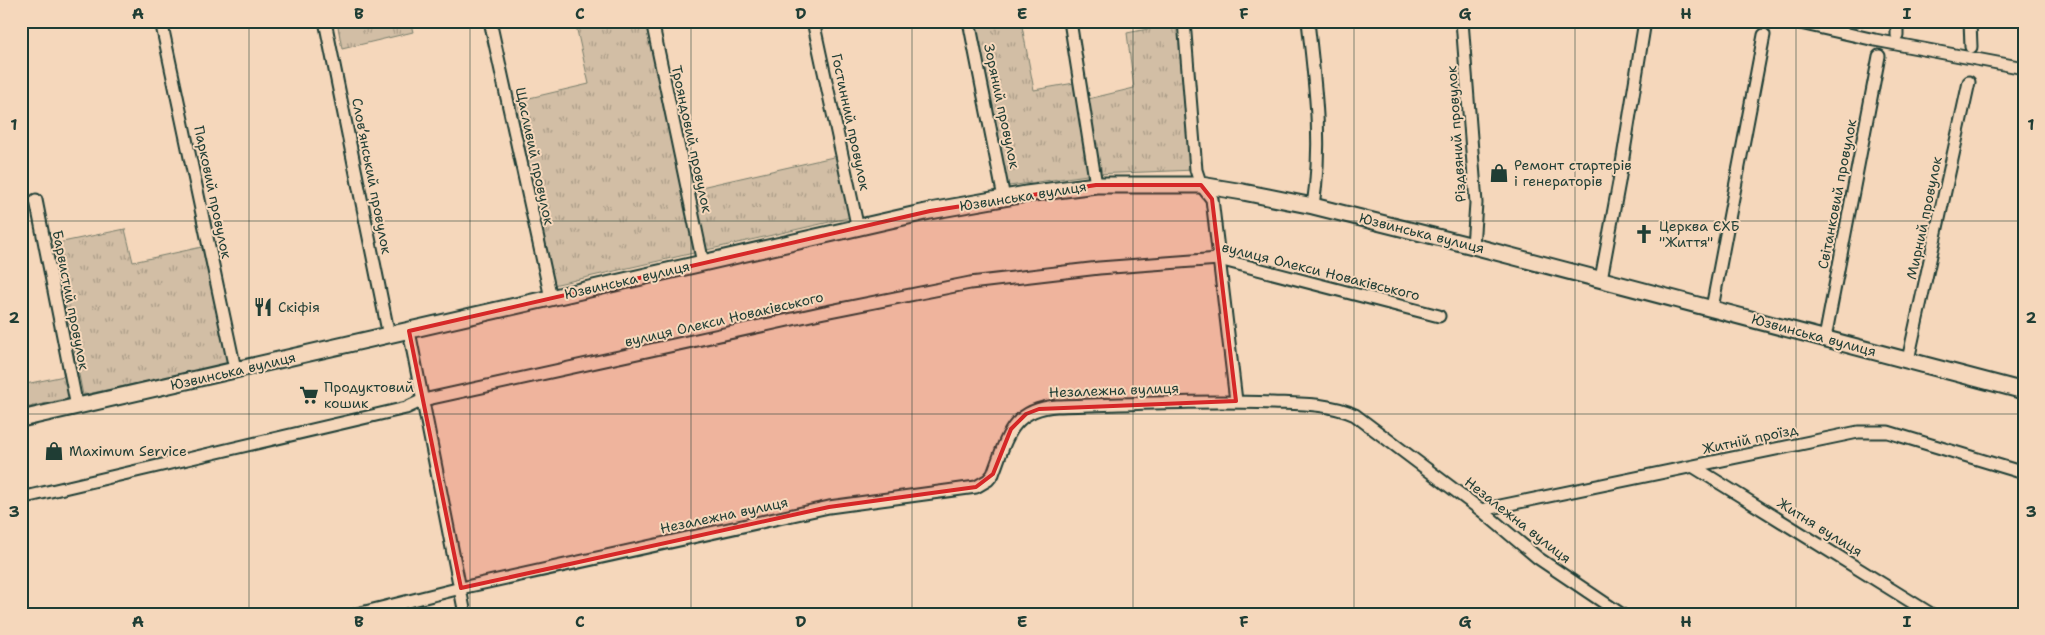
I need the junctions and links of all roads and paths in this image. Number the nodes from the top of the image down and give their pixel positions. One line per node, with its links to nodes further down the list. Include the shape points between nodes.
1 (161, 21): 38 (street, Парковий провулок)
2 (325, 21): 35 (street, Словʼянський провулок)
3 (490, 21): 31 (street, Щасливий провулок)
4 (652, 21): 29 (street, Трояндовий провулок)
5 (813, 21): 26 (street, Гостинний провулок)
6 (969, 21): 23 (street, Зоряний провулок)
7 (1070, 21): 21 (street)
8 (1184, 21): 22 (street, via 1196,170)
9 (1308, 21): 25 (street, via 1319,133 1319,169)
10 (1462, 21): 27 (street, Різдвяний провулок, via 1476,203)
11 (1645, 21): 30 (street)
12 (1791, 21): 19 (street)
13 (1897, 21): 16 (street)
14 (1970, 21): 17 (street)
15 (1764, 35): 32 (street)
16 (1897, 35)
17 (1971, 47)
18 (1879, 56): 36 (street, Світанковий провулок)
19 (2024, 68)
20 (1969, 82): 37 (street, Мирний провулок)
21 (1096, 185): 22 (main road, Юзвинська вулиця); 23 (main road, Юзвинська вулиця)
22 (1202, 185): 25 (main road, Юзвинська вулиця); 28 (street, via 1212,199)
23 (1004, 198): 26 (main road, Юзвинська вулиця)
24 (36, 200): 42 (street, Барвистий провулок)
25 (1313, 206): 27 (main road, Юзвинська вулиця)
26 (858, 229): 29 (main road, Юзвинська вулиця)
27 (1474, 246): 30 (main road, Юзвинська вулиця)
28 (1219, 259): 33 (street, вулиця Олекси Новаківського); 40 (street, вулиця Олекси Новаківського, via 1099,268 970,283); 41 (street)
29 (703, 263): 31 (main road, Юзвинська вулиця)
30 (1601, 278): 32 (main road, Юзвинська вулиця)
31 (551, 298): 34 (main road, Юзвинська вулиця)
32 (1712, 308): 36 (main road, Юзвинська вулиця)
33 (1439, 316)
34 (409, 331): 35 (main road, Юзвинська вулиця); 40 (street)
35 (389, 336): 38 (main road, Юзвинська вулиця)
36 (1825, 338): 37 (main road, Юзвинська вулиця)
37 (1908, 360): 39 (main road, Юзвинська вулиця)
38 (235, 369): 42 (main road, Юзвинська вулиця)
39 (2024, 391)
40 (423, 400): 46 (street, вулиця Олекси Новаківського, via 406,408); 48 (street)
41 (1236, 401): 47 (street, Незалежна вулиця, via 1319,405 1348,412); 48 (street, Незалежна вулиця, via 1039,408 1026,414 1012,429 993,474 976,487 829,507)
42 (77, 407): 43 (main road, Юзвинська вулиця)
43 (21, 419)
44 (1694, 467): 45 (street, Житній проїзд, via 1875,431 1888,432); 47 (street, Житній проїзд); 52 (street, Житня вулиця)
45 (2024, 473)
46 (21, 498)
47 (1481, 510): 51 (street, Незалежна вулиця, via 1538,558)
48 (461, 588): 49 (street, Незалежна вулиця); 50 (street)
49 (357, 614)
50 (465, 614)
51 (1621, 614)
52 (1931, 614)

